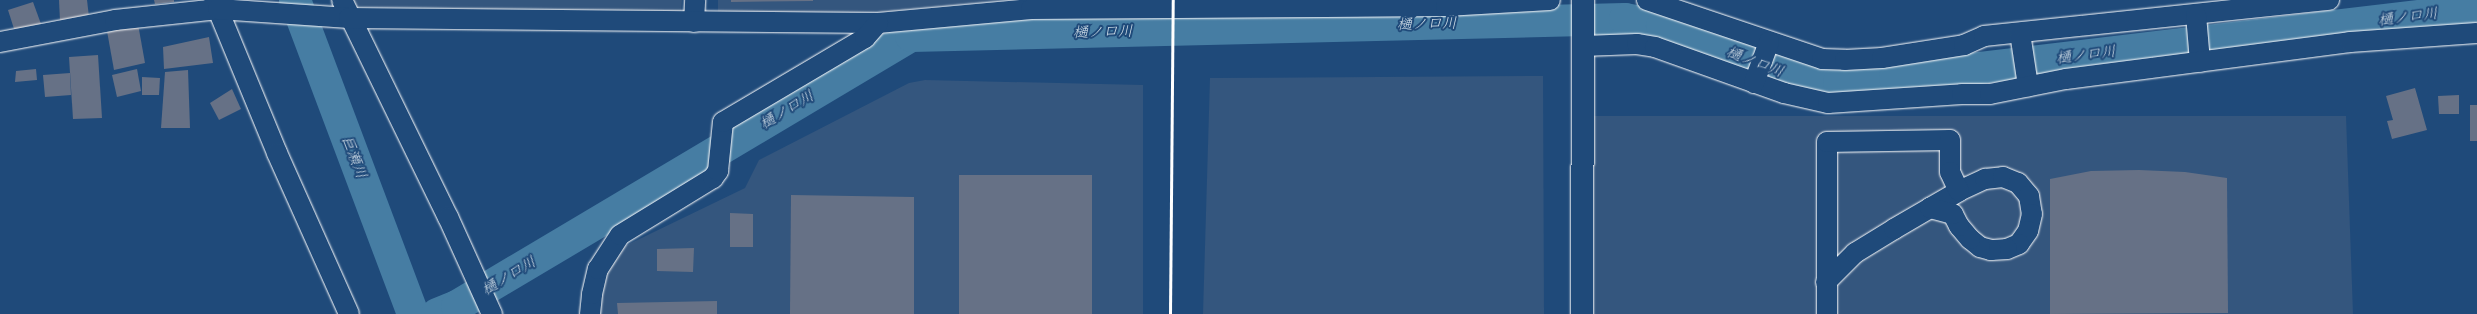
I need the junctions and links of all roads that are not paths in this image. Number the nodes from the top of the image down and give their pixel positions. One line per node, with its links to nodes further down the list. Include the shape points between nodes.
1 (694, 0): 9 (street)
2 (1550, 0): 10 (street, via 1446,6 1031,9)
3 (1647, 0): 15 (street)
4 (2329, 0): 8 (street)
5 (1583, 3): 13 (street)
6 (221, 6): 7 (street); 14 (street, via 115,20); 23 (street, via 277,153)
7 (345, 12): 9 (street); 22 (street, via 448,217)
8 (2196, 18): 12 (street); 16 (street)
9 (694, 22): 10 (street)
10 (878, 23): 24 (street, via 864,38 723,122 720,131 720,164 713,178 620,235 598,269)
11 (2477, 33): 16 (street, via 2350,42)
12 (2021, 37): 15 (street, via 1984,36 1964,45 1882,58 1845,60 1822,59); 18 (street)
13 (1583, 41): 17 (street, via 1655,47); 25 (street)
14 (0, 42)
15 (1768, 46): 17 (street)
16 (2200, 58): 18 (street, via 2066,79)
17 (1755, 80): 18 (street, via 1784,93 1828,103 1990,94)
18 (2027, 82)
19 (1959, 191): 20 (street); 20 (street, via 1982,180 1996,177 2006,178 2018,184 2029,196 2032,210 2024,239 2017,246 2008,249 1984,248 1964,233 1953,214); 21 (street, via 1950,172 1950,140 1827,142)
20 (1930, 208): 21 (street, via 1855,253)
21 (1826, 282): 26 (street)
22 (492, 313)
23 (349, 314)
24 (590, 314)
25 (1582, 314)
26 (1827, 314)

